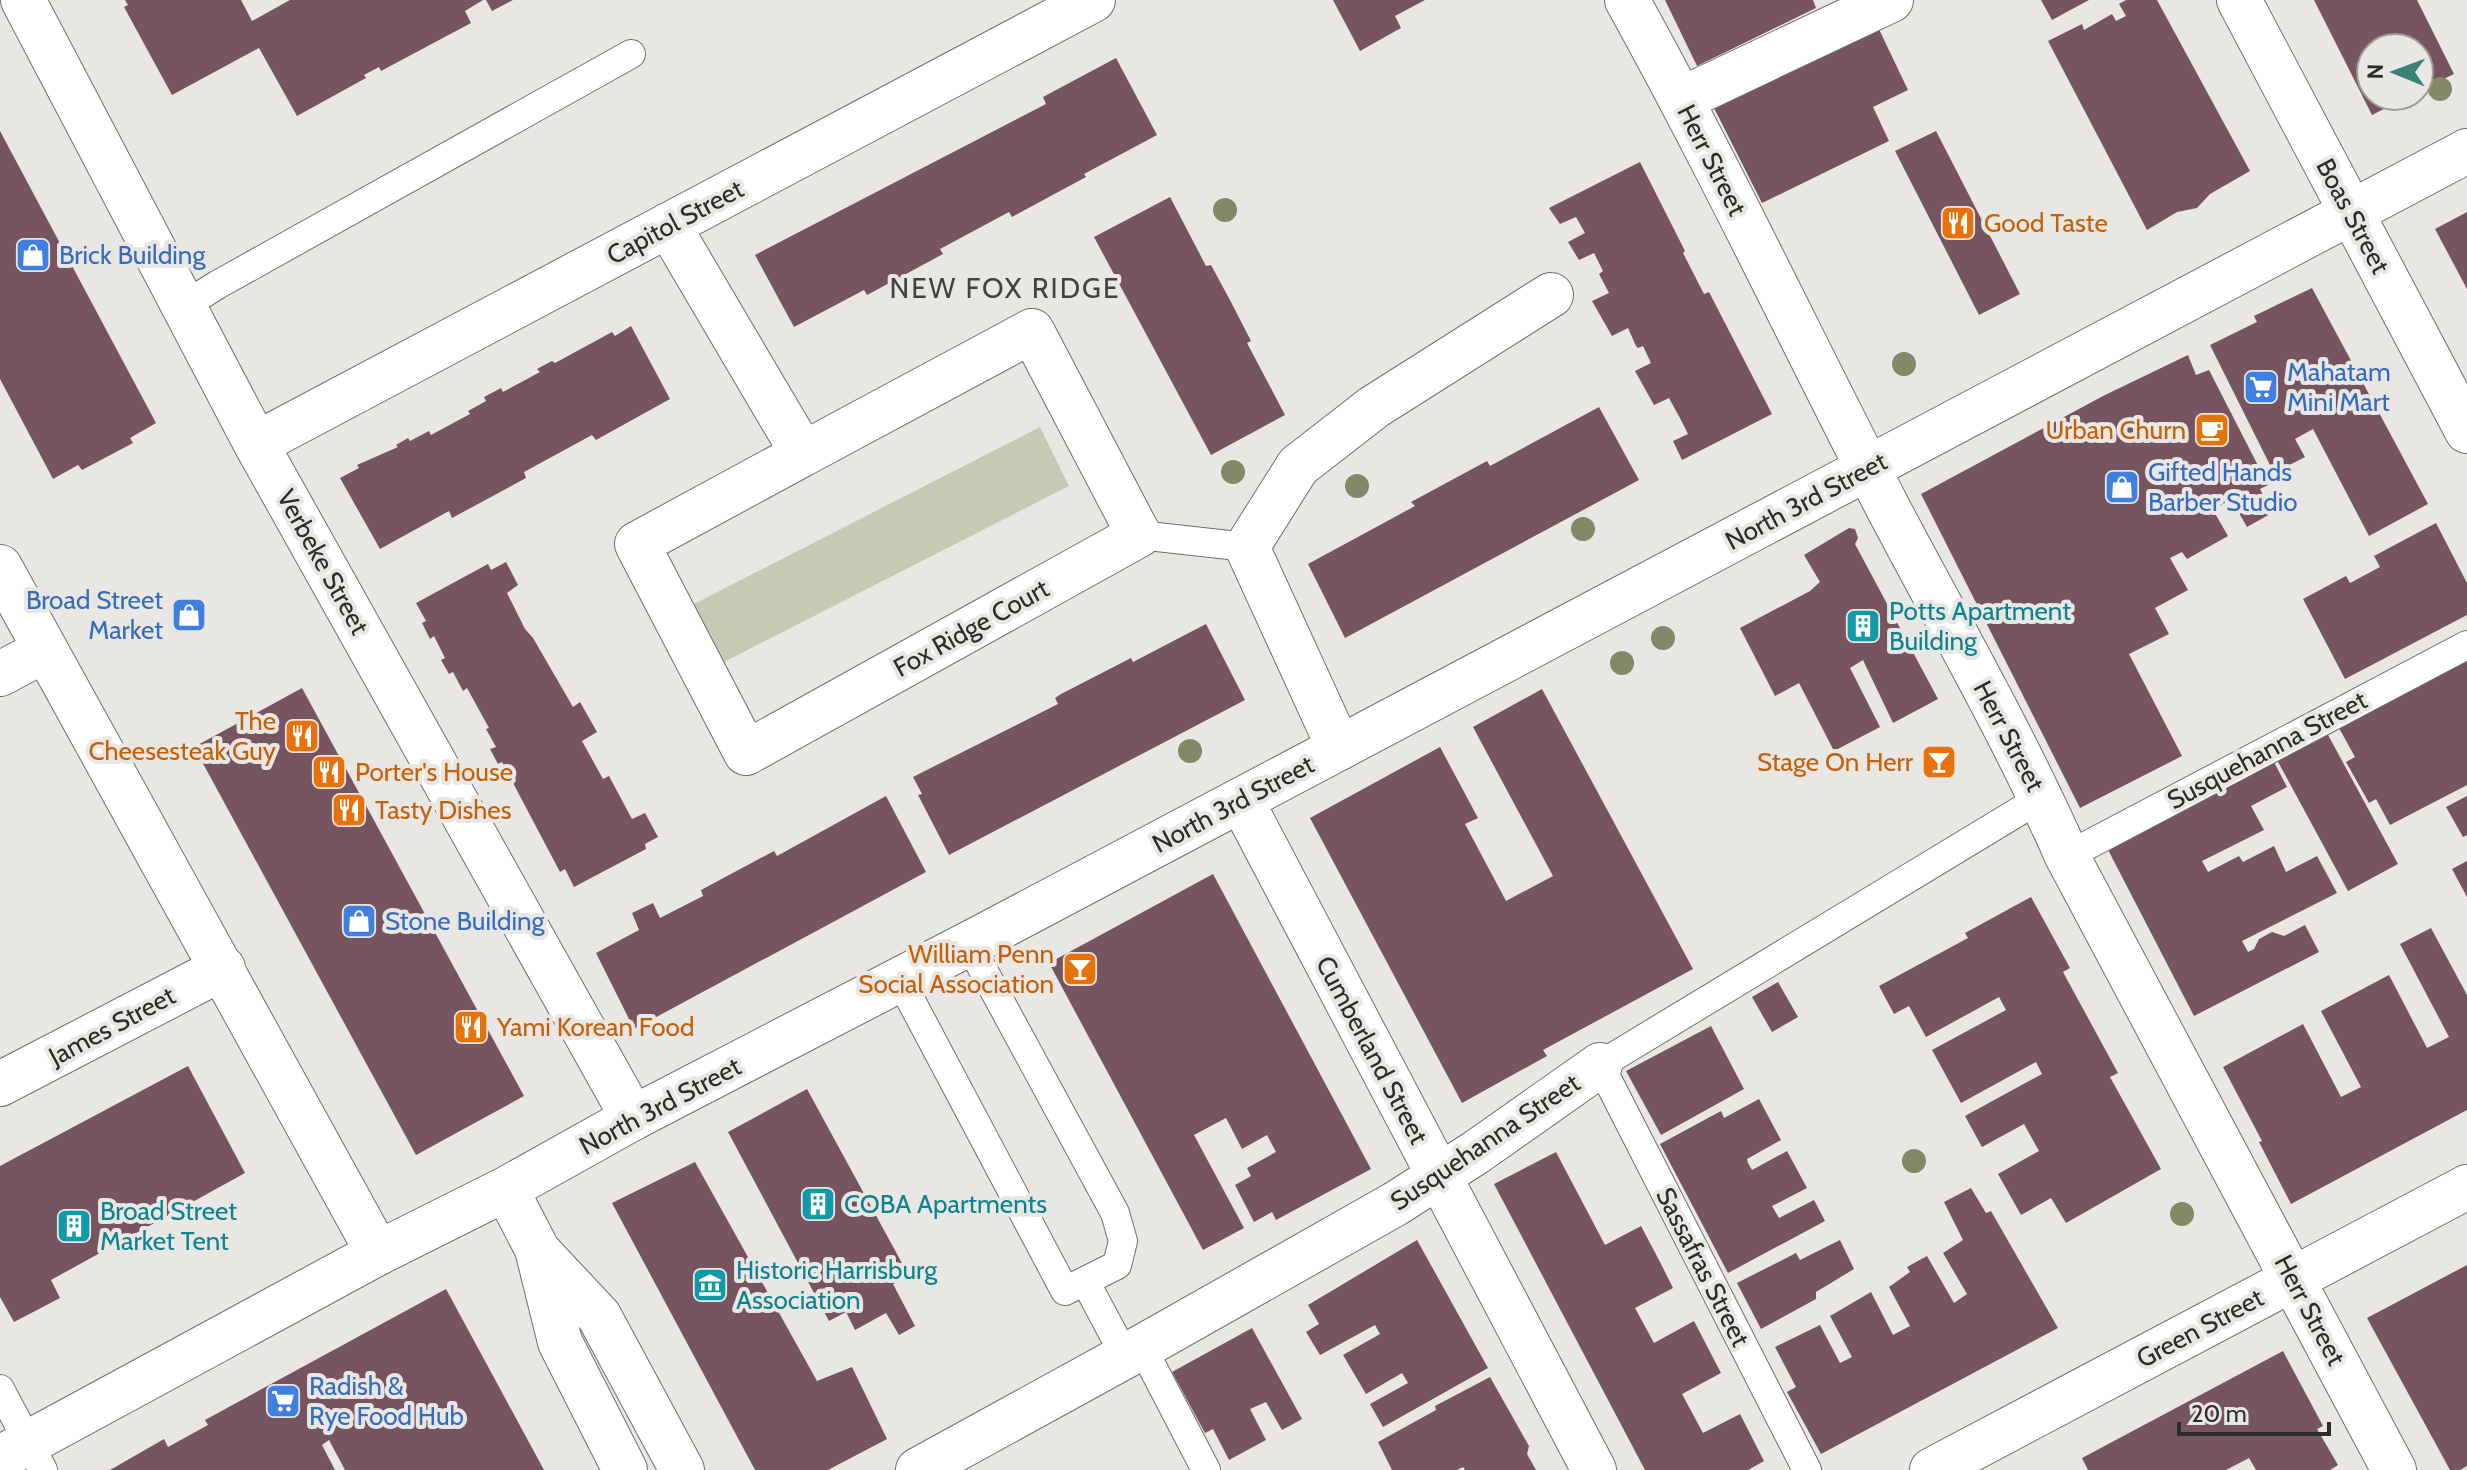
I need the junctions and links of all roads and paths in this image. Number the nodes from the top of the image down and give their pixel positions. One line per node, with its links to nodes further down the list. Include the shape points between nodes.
1 (23, 0): 12 (street, Verbeke Street)
2 (1093, 0): 10 (street, Capitol Street)
3 (1627, 0): 7 (street, Herr Street)
4 (1891, 0): 7 (street)
5 (2239, 0): 9 (street, Boas Street)
6 (631, 54): 12 (lane)
7 (1682, 99): 16 (street, Herr Street)
8 (2467, 151): 9 (street, North 3rd Street)
9 (2351, 212): 13 (street, Boas Street); 16 (street, North 3rd Street)
10 (668, 225): 14 (street, Capitol Street); 15 (street)
11 (1551, 295): 18 (street, via 1374,407 1298,466)
12 (184, 306): 14 (street, Verbeke Street)
13 (2467, 431)
14 (256, 444): 32 (street, Verbeke Street)
15 (803, 454): 17 (street, Fox Ridge Court, via 1032,331); 17 (street, Fox Ridge Court, via 637,544 746,753)
16 (1868, 468): 23 (street, North 3rd Street); 24 (street, Herr Street)
17 (1139, 535): 18 (lane)
18 (1247, 547): 23 (street)
19 (0, 567): 21 (street)
20 (2467, 645): 26 (lane, Susquehanna Street)
21 (45, 650): 22 (street); 28 (street)
22 (0, 674)
23 (1339, 748): 25 (street, North 3rd Street)
24 (2041, 798): 26 (street, Herr Street); 30 (lane, Susquehanna Street)
25 (1241, 800): 27 (street, North 3rd Street); 33 (street, Cumberland Street)
26 (2067, 856): 38 (street, Herr Street)
27 (969, 944): 29 (street, North 3rd Street); 39 (lane, via 1115,1213 1123,1241 1117,1265)
28 (223, 968): 31 (street, James Street); 37 (street)
29 (900, 980): 32 (street, North 3rd Street); 39 (lane, via 1065,1291)
30 (1600, 1065): 33 (street, Susquehanna Street); 48 (lane, Sassafras Street)
31 (0, 1084)
32 (633, 1118): 35 (street, North 3rd Street)
33 (1439, 1177): 40 (street, Susquehanna Street); 47 (street, Cumberland Street)
34 (2467, 1187): 38 (street, Green Street)
35 (506, 1189): 36 (street); 37 (street, North 3rd Street)
36 (537, 1249): 43 (street, via 560,1342); 44 (street, via 599,1316)
37 (378, 1253): 42 (street, North 3rd Street)
38 (2293, 1278): 49 (street, Green Street); 50 (street, Herr Street)
39 (1085, 1281): 40 (lane)
40 (1134, 1352): 45 (street, Susquehanna Street); 46 (lane)
41 (0, 1389): 42 (lane)
42 (24, 1457)
43 (625, 1470)
44 (682, 1470)
45 (918, 1470)
46 (1206, 1470)
47 (1594, 1470)
48 (1807, 1470)
49 (1932, 1470)
50 (2394, 1470)

